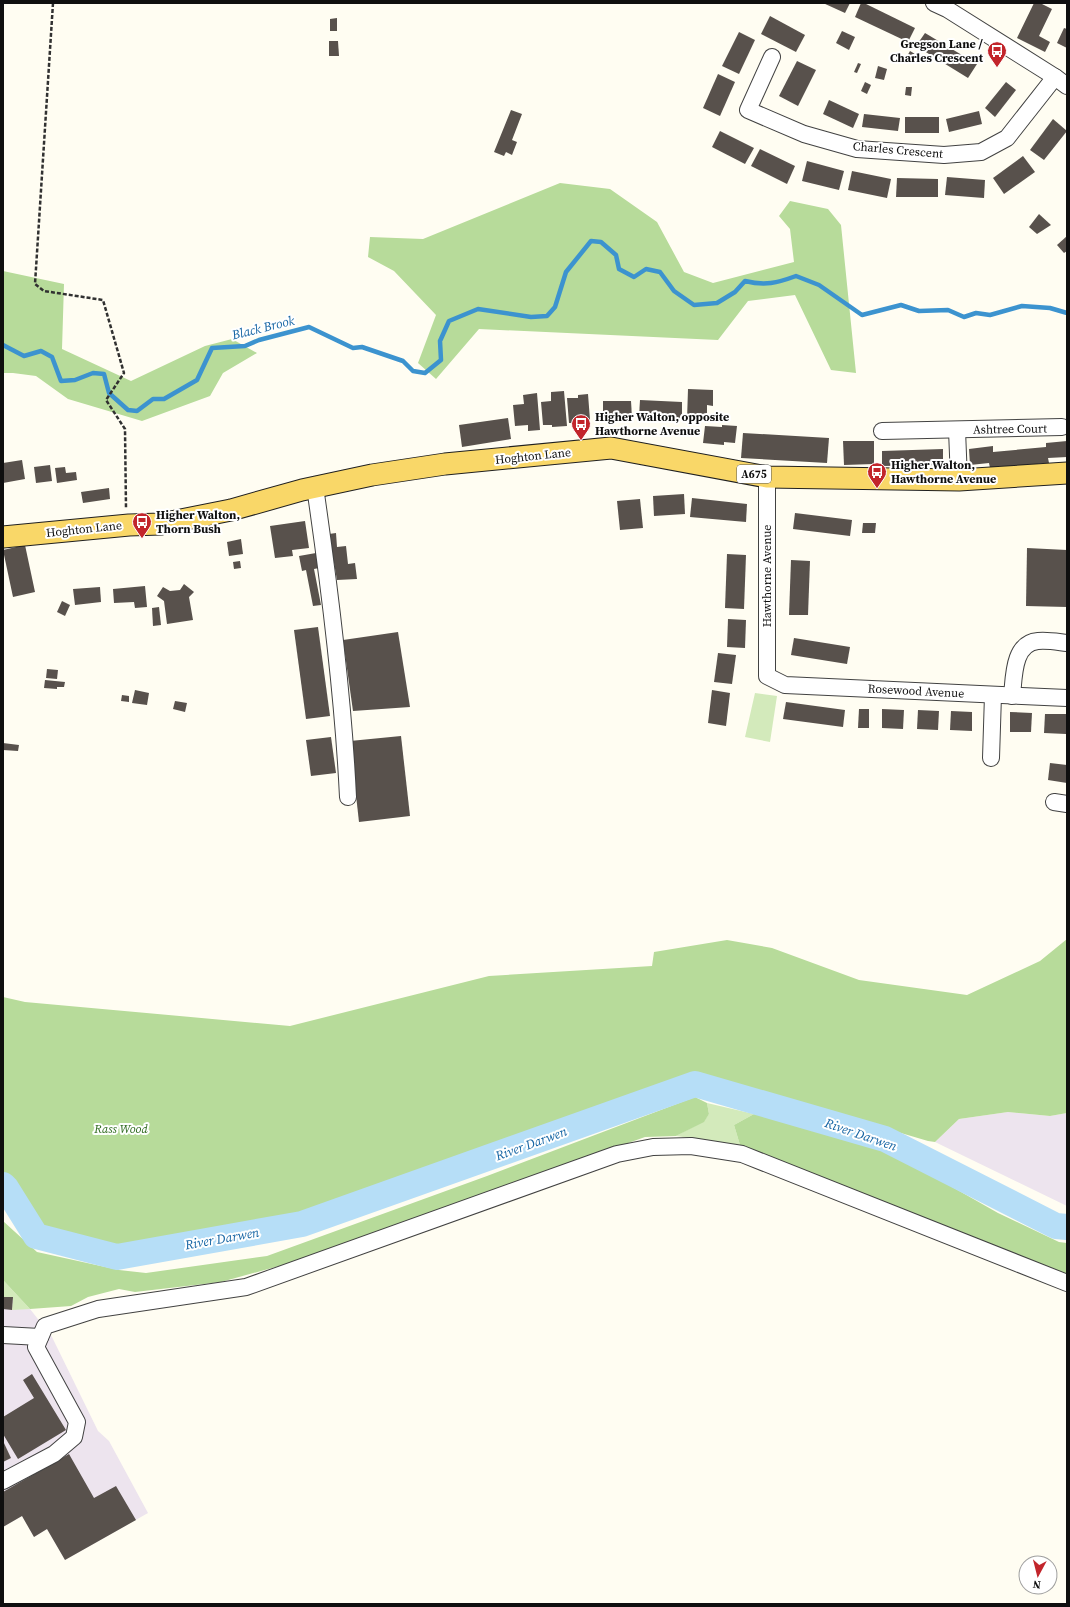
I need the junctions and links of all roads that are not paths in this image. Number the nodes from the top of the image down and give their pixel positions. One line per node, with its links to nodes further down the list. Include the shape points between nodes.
1 (934, 3): 3 (street)
2 (772, 57): 3 (street, Charles Crescent, via 748,110 804,134 857,149 944,155 981,152 1007,138)
3 (1061, 82)
4 (1062, 427): 5 (street, Ashtree Court)
5 (957, 430): 6 (street, Ashtree Court); 9 (street, Ashtree Court)
6 (882, 431)
7 (1067, 472): 9 (main road, Hoghton Lane / A675)
8 (767, 477): 9 (main road, Hoghton Lane / A675); 10 (main road, Hoghton Lane / A675, via 611,448 445,464); 13 (street, Hawthorne Avenue)
9 (959, 480)
10 (315, 487): 11 (main road, Hoghton Lane / A675, via 231,510 161,524); 18 (street, via 333,613 345,730)
11 (3, 537)
12 (1067, 643): 15 (street, via 1038,641 1026,645 1020,652 1015,669)
13 (767, 676): 14 (street, Rosewood Avenue, via 785,685)
14 (993, 695): 15 (street, Rosewood Avenue); 17 (street)
15 (1012, 696): 16 (street, Rosewood Avenue)
16 (1067, 698)
17 (991, 758)
18 (348, 797)
19 (1067, 1283): 21 (street, via 742,1154 691,1146 653,1147 617,1154 246,1287 98,1309 45,1326)
20 (3, 1335): 21 (street)
21 (40, 1337): 22 (street, via 36,1347 77,1422 74,1437 54,1454)
22 (3, 1481)

